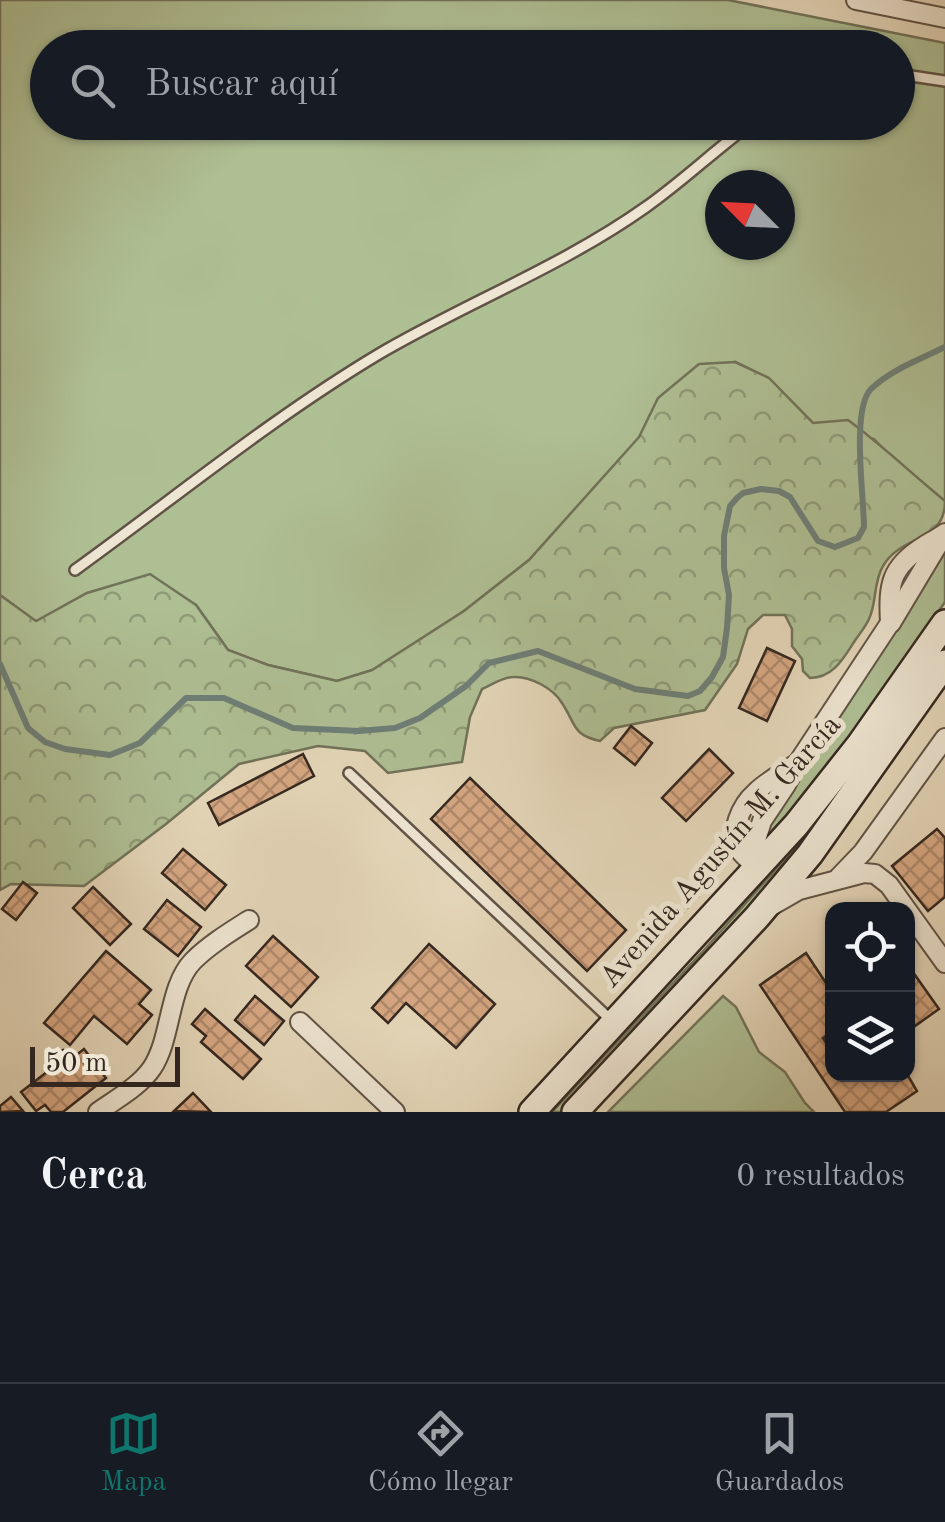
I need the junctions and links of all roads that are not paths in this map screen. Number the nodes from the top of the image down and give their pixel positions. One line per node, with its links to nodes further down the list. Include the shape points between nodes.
1 (939, 0): 3 (street)
2 (867, 1): 4 (street)
3 (945, 6)
4 (945, 18)
5 (915, 77): 6 (lane)
6 (945, 82)
7 (730, 140): 9 (lane, via 630,217 314,397)
8 (944, 534): 14 (street, via 895,571 890,623 762,821 755,843)
9 (76, 570)
10 (945, 623): 14 (main road, Avenida Agustín M. García, via 860,744)
11 (945, 663): 16 (main road, Avenida Agustín M. García, via 810,854)
12 (945, 738): 15 (street)
13 (349, 773): 20 (lane)
14 (758, 868): 20 (main road, Avenida Agustín M. García)
15 (838, 878): 16 (street, via 799,890); 18 (street, via 864,872 882,879)
16 (757, 917): 24 (main road, Avenida Agustín M. García)
17 (250, 920): 21 (street, via 193,961 154,1066)
18 (945, 963)
19 (300, 1022): 22 (street)
20 (614, 1023): 23 (main road, Avenida Agustín M. García)
21 (98, 1112)
22 (395, 1112)
23 (532, 1112)
24 (575, 1112)

